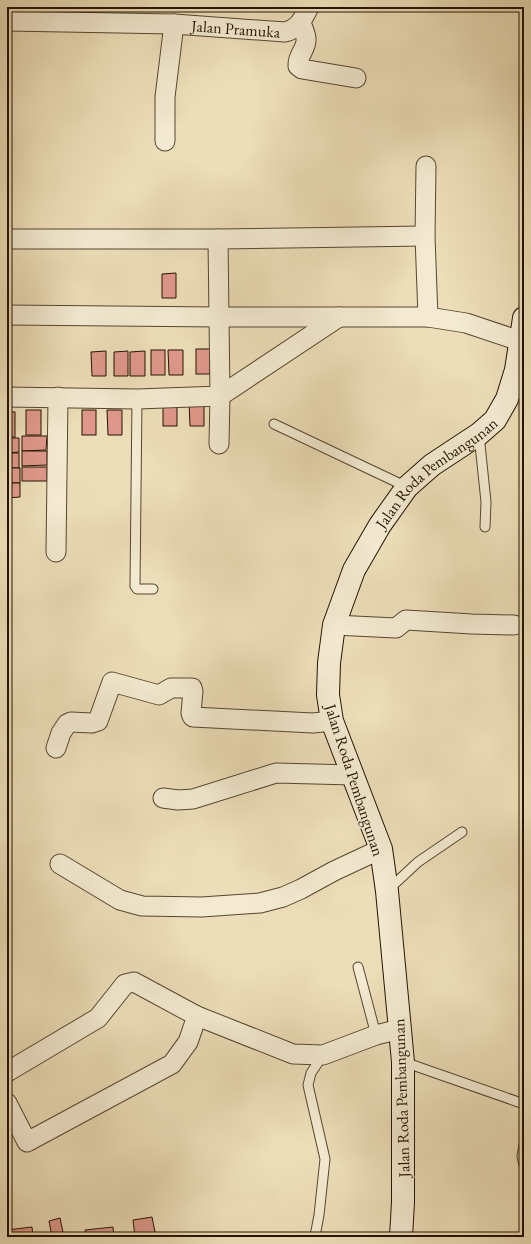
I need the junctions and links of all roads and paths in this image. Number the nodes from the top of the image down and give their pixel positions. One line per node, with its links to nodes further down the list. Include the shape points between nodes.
1 (305, 15): 3 (street, Jalan Pramuka, via 295,28 286,32); 4 (street, via 306,40 297,60 298,66 302,69)
2 (7, 21): 3 (street, Jalan Pramuka)
3 (174, 24): 5 (street, via 165,97)
4 (356, 78)
5 (165, 141)
6 (426, 166): 7 (street)
7 (425, 236): 9 (street); 13 (street)
8 (7, 239): 9 (street)
9 (218, 239): 11 (street)
10 (7, 315): 11 (street)
11 (219, 317): 12 (street); 17 (street)
12 (339, 317): 13 (street); 17 (street)
13 (428, 317): 15 (street, via 466,322)
14 (524, 318): 15 (street, Jalan Roda Pembangunan)
15 (520, 340): 16 (street, Jalan Roda Pembangunan)
16 (520, 372): 22 (street, Jalan Roda Pembangunan, via 495,420)
17 (220, 396): 20 (street); 23 (street)
18 (7, 397): 19 (street)
19 (58, 397): 20 (street); 26 (street)
20 (137, 399): 27 (lane, via 135,586 140,590)
21 (274, 424): 24 (lane)
22 (479, 434): 24 (street, Jalan Roda Pembangunan, via 432,465); 25 (lane, via 486,502)
23 (219, 444)
24 (407, 487): 29 (street, Jalan Roda Pembangunan, via 380,525 354,570)
25 (485, 527)
26 (56, 552)
27 (153, 589)
28 (514, 625): 29 (street, via 406,620 396,628)
29 (334, 626): 30 (street, Jalan Roda Pembangunan, via 328,695)
30 (332, 721): 31 (street, via 313,724 194,717 191,713 192,688 172,688 159,695 112,682 98,721 71,722 62,733); 32 (street, Jalan Roda Pembangunan)
31 (56, 748)
32 (353, 775): 33 (street, via 276,773 193,799); 35 (street, Jalan Roda Pembangunan)
33 (163, 798)
34 (462, 832): 37 (lane, via 418,862)
35 (381, 850): 36 (street, via 283,897 260,903 202,907 142,906 120,900); 37 (street, Jalan Roda Pembangunan)
36 (60, 864)
37 (387, 890): 40 (street, Jalan Roda Pembangunan)
38 (358, 967): 41 (lane)
39 (197, 1016): 42 (street, via 293,1054); 44 (street, via 134,982 125,984 98,1018); 45 (street, via 188,1042 172,1064 27,1142)
40 (400, 1029): 41 (street); 43 (street, Jalan Roda Pembangunan)
41 (376, 1035): 42 (street)
42 (323, 1055): 49 (lane, via 311,1073 308,1085 325,1159)
43 (402, 1062): 46 (lane); 50 (street, Jalan Roda Pembangunan)
44 (7, 1072)
45 (7, 1103)
46 (524, 1104)
47 (524, 1145): 48 (lane)
48 (524, 1166)
49 (314, 1237)
50 (401, 1237)

